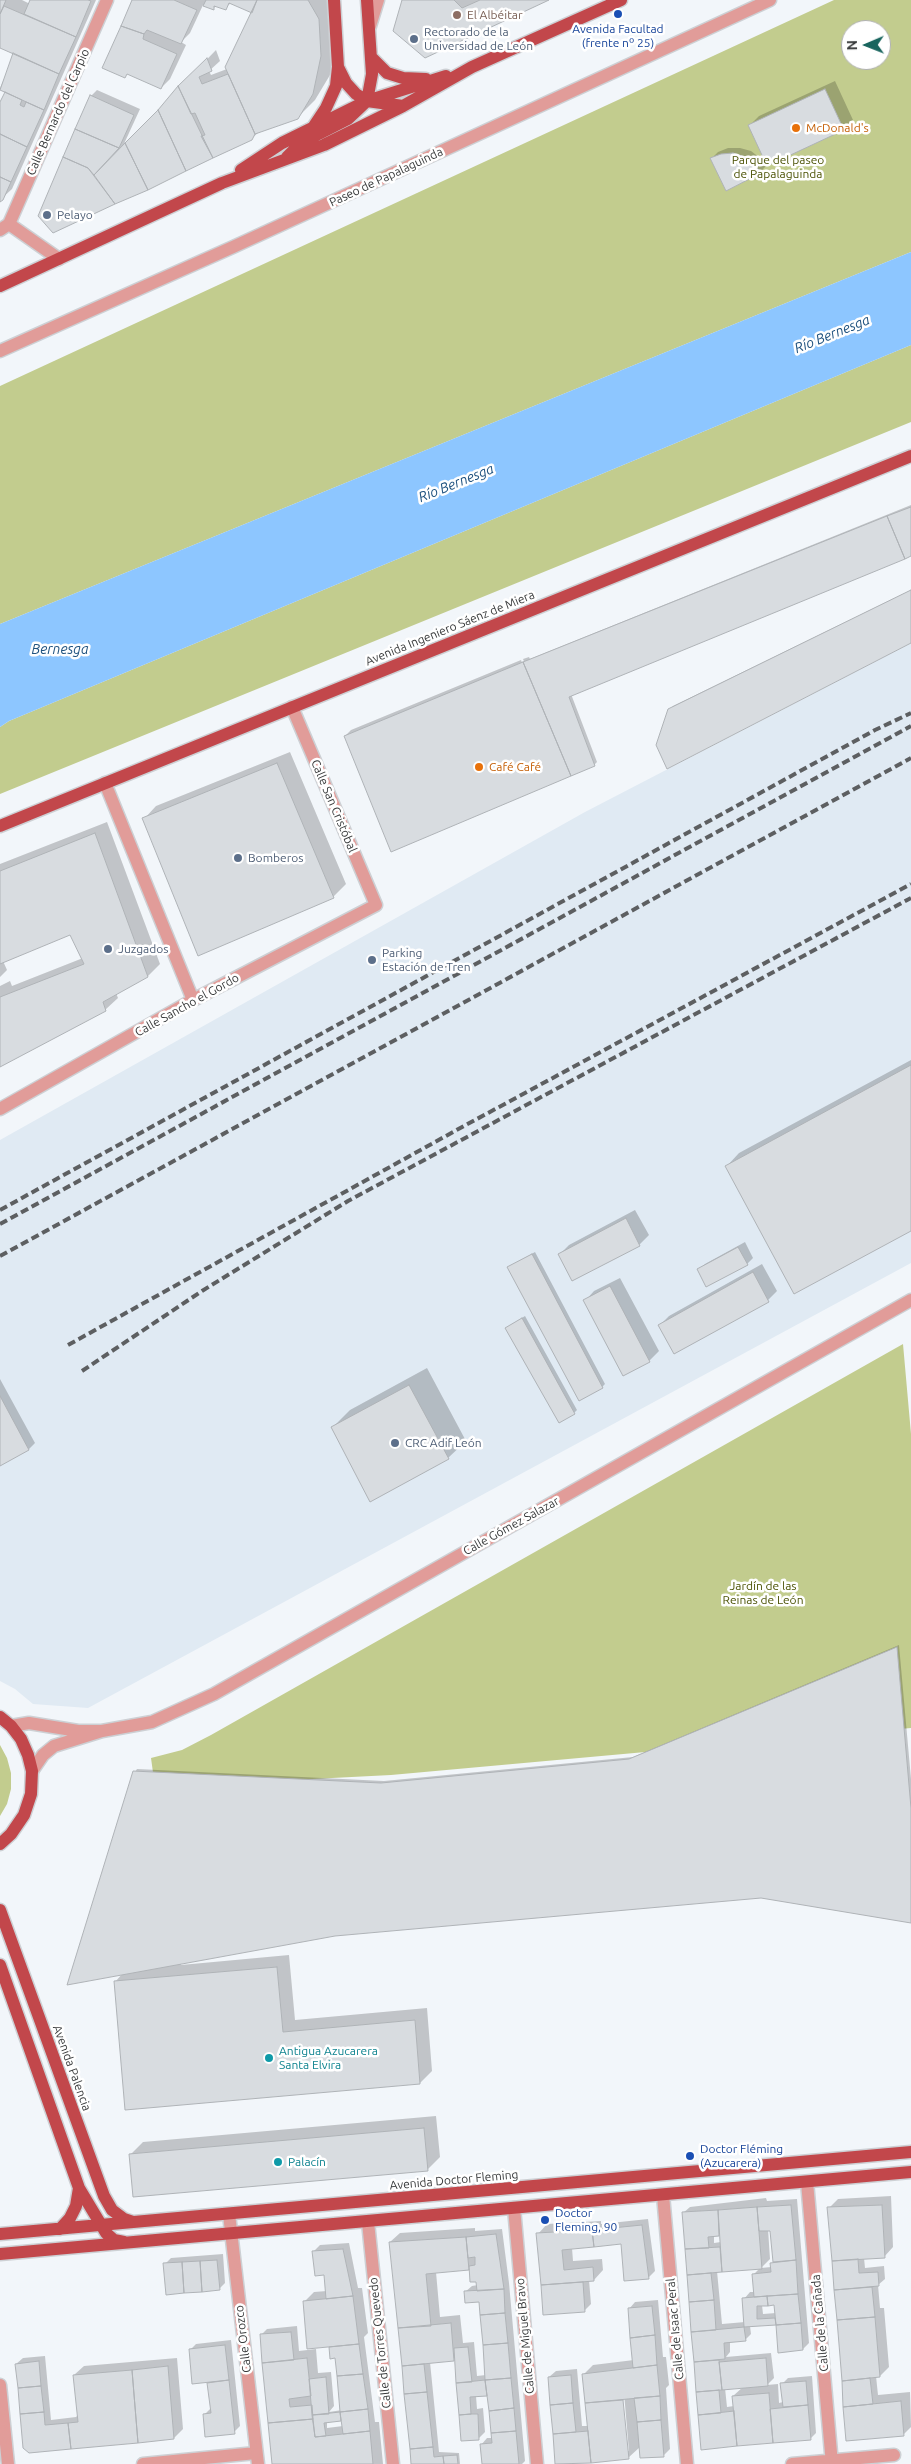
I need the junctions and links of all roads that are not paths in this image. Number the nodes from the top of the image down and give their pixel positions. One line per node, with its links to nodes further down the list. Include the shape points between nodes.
1 (107, 0): 17 (street, Calle Bernardo del Carpio)
2 (334, 0): 9 (main road)
3 (367, 0): 7 (main road)
4 (378, 0): 7 (street)
5 (621, 0): 10 (main road)
6 (770, 0): 20 (street, Paseo de Papalaguinda)
7 (369, 28): 8 (main road)
8 (371, 57): 11 (main road, via 387,73 403,78); 12 (main road, via 372,74)
9 (338, 67): 12 (main road, via 346,83); 14 (main road, via 330,101)
10 (472, 67): 11 (main road); 13 (main road)
11 (443, 77): 12 (main road)
12 (367, 101): 13 (main road); 14 (main road); 15 (main road, via 348,119 301,143)
13 (403, 106): 15 (main road, via 324,145)
14 (312, 128): 16 (main road, via 282,143)
15 (285, 159): 16 (main road)
16 (222, 183): 18 (main road)
17 (5, 227): 18 (street)
18 (59, 259): 19 (main road)
19 (0, 286)
20 (0, 351)
21 (911, 456): 22 (main road, Avenida Ingeniero Sáenz de Miera)
22 (292, 707): 23 (main road, Avenida Ingeniero Sáenz de Miera); 25 (street, Calle San Cristóbal)
23 (105, 782): 24 (main road, Avenida Ingeniero Sáenz de Miera); 26 (street)
24 (0, 826)
25 (376, 905): 26 (street, Calle Sancho el Gordo)
26 (193, 1000): 27 (street, Calle Sancho el Gordo)
27 (0, 1109)
28 (911, 1300): 31 (street, Calle Gómez Salazar, via 214,1694 152,1722)
29 (0, 1717): 30 (main road)
30 (11, 1726): 31 (street, Calle Gómez Salazar, via 29,1723 78,1731); 32 (main road, via 21,1739)
31 (102, 1731): 32 (street, Calle Gómez Salazar, via 54,1746)
32 (32, 1771): 33 (main road, via 31,1794 24,1815)
33 (0, 1844)
34 (0, 1910): 44 (main road, Avenida Palencia, via 104,2196 112,2210)
35 (0, 1965): 39 (main road)
36 (911, 2152): 42 (main road, Avenida Doctor Fleming)
37 (911, 2172): 38 (main road)
38 (807, 2182): 40 (main road); 54 (street, Calle de la Cañada)
39 (79, 2188): 45 (main road); 46 (main road, via 76,2206)
40 (662, 2195): 41 (main road); 59 (street, Calle de Isaac Peral)
41 (514, 2208): 43 (main road); 58 (street, Calle de Miguel Bravo)
42 (228, 2214): 44 (main road, Avenida Doctor Fleming); 48 (street, Calle Orozco)
43 (368, 2222): 48 (main road); 57 (street, Calle de Torres Quevedo)
44 (135, 2223): 45 (main road, Avenida Doctor Fleming)
45 (101, 2226): 46 (main road, Avenida Doctor Fleming); 49 (main road, via 114,2240)
46 (60, 2229): 47 (main road, Avenida Doctor Fleming)
47 (0, 2234)
48 (231, 2234): 49 (main road); 53 (street, Calle Orozco)
49 (131, 2243): 50 (main road)
50 (0, 2254)
51 (0, 2385): 55 (street)
52 (894, 2455): 54 (street)
53 (257, 2459): 56 (street)
54 (832, 2462): 60 (street)
55 (8, 2464)
56 (143, 2464)
57 (393, 2464)
58 (538, 2464)
59 (686, 2464)
60 (792, 2464)

